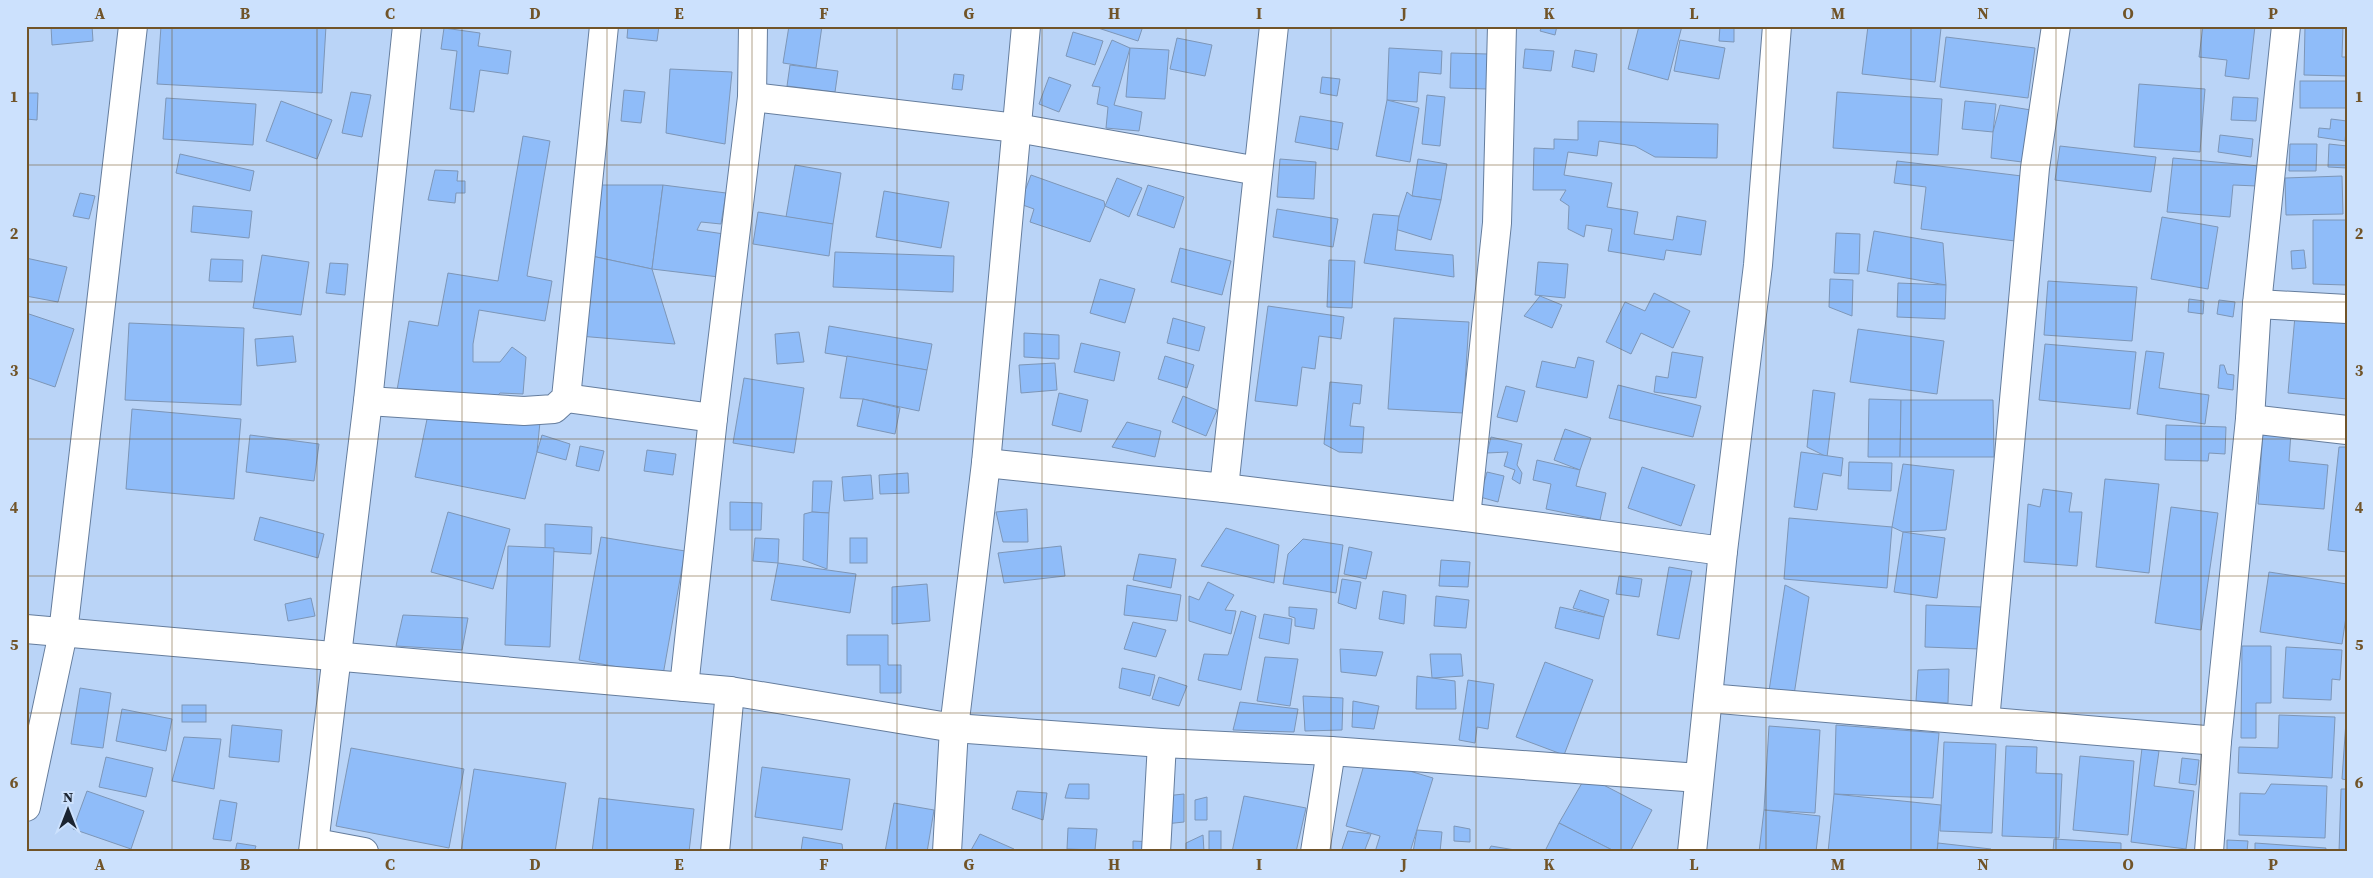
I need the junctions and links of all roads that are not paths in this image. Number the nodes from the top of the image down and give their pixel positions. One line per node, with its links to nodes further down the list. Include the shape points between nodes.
1 (132, 26): 26 (street)
2 (407, 26): 17 (street)
3 (604, 26): 16 (street)
4 (753, 26): 11 (street)
5 (1026, 26): 12 (street)
6 (1274, 26): 13 (street)
7 (1501, 26): 23 (street, via 1497,223)
8 (1777, 26): 24 (street, via 1758,265)
9 (2056, 26): 31 (street, via 2035,168)
10 (2286, 26): 14 (street)
11 (752, 97): 12 (street); 18 (street)
12 (1017, 128): 13 (street); 21 (street)
13 (1258, 171): 22 (street)
14 (2257, 304): 15 (street); 19 (street)
15 (2347, 309)
16 (566, 398): 17 (street, via 554,409 524,411); 18 (street)
17 (368, 401): 27 (street)
18 (713, 418): 28 (street)
19 (2250, 419): 20 (street); 33 (street)
20 (2347, 430)
21 (986, 463): 22 (street); 32 (street)
22 (1224, 488): 23 (street)
23 (1466, 517): 24 (street)
24 (1723, 551): 30 (street)
25 (26, 629): 26 (street)
26 (63, 632): 27 (street); 37 (street)
27 (338, 657): 28 (street); 38 (street)
28 (684, 687): 29 (street)
29 (730, 691): 32 (street); 40 (street)
30 (1708, 698): 31 (street); 36 (street)
31 (1985, 721): 33 (street)
32 (954, 728): 34 (street); 41 (street)
33 (2217, 741): 45 (street)
34 (1162, 743): 35 (street); 42 (street)
35 (1331, 752): 36 (street); 43 (street)
36 (1699, 778): 44 (street)
37 (26, 808)
38 (314, 847): 39 (street)
39 (364, 852)
40 (715, 852)
41 (946, 852)
42 (1156, 852)
43 (1315, 852)
44 (1692, 852)
45 (2209, 852)

